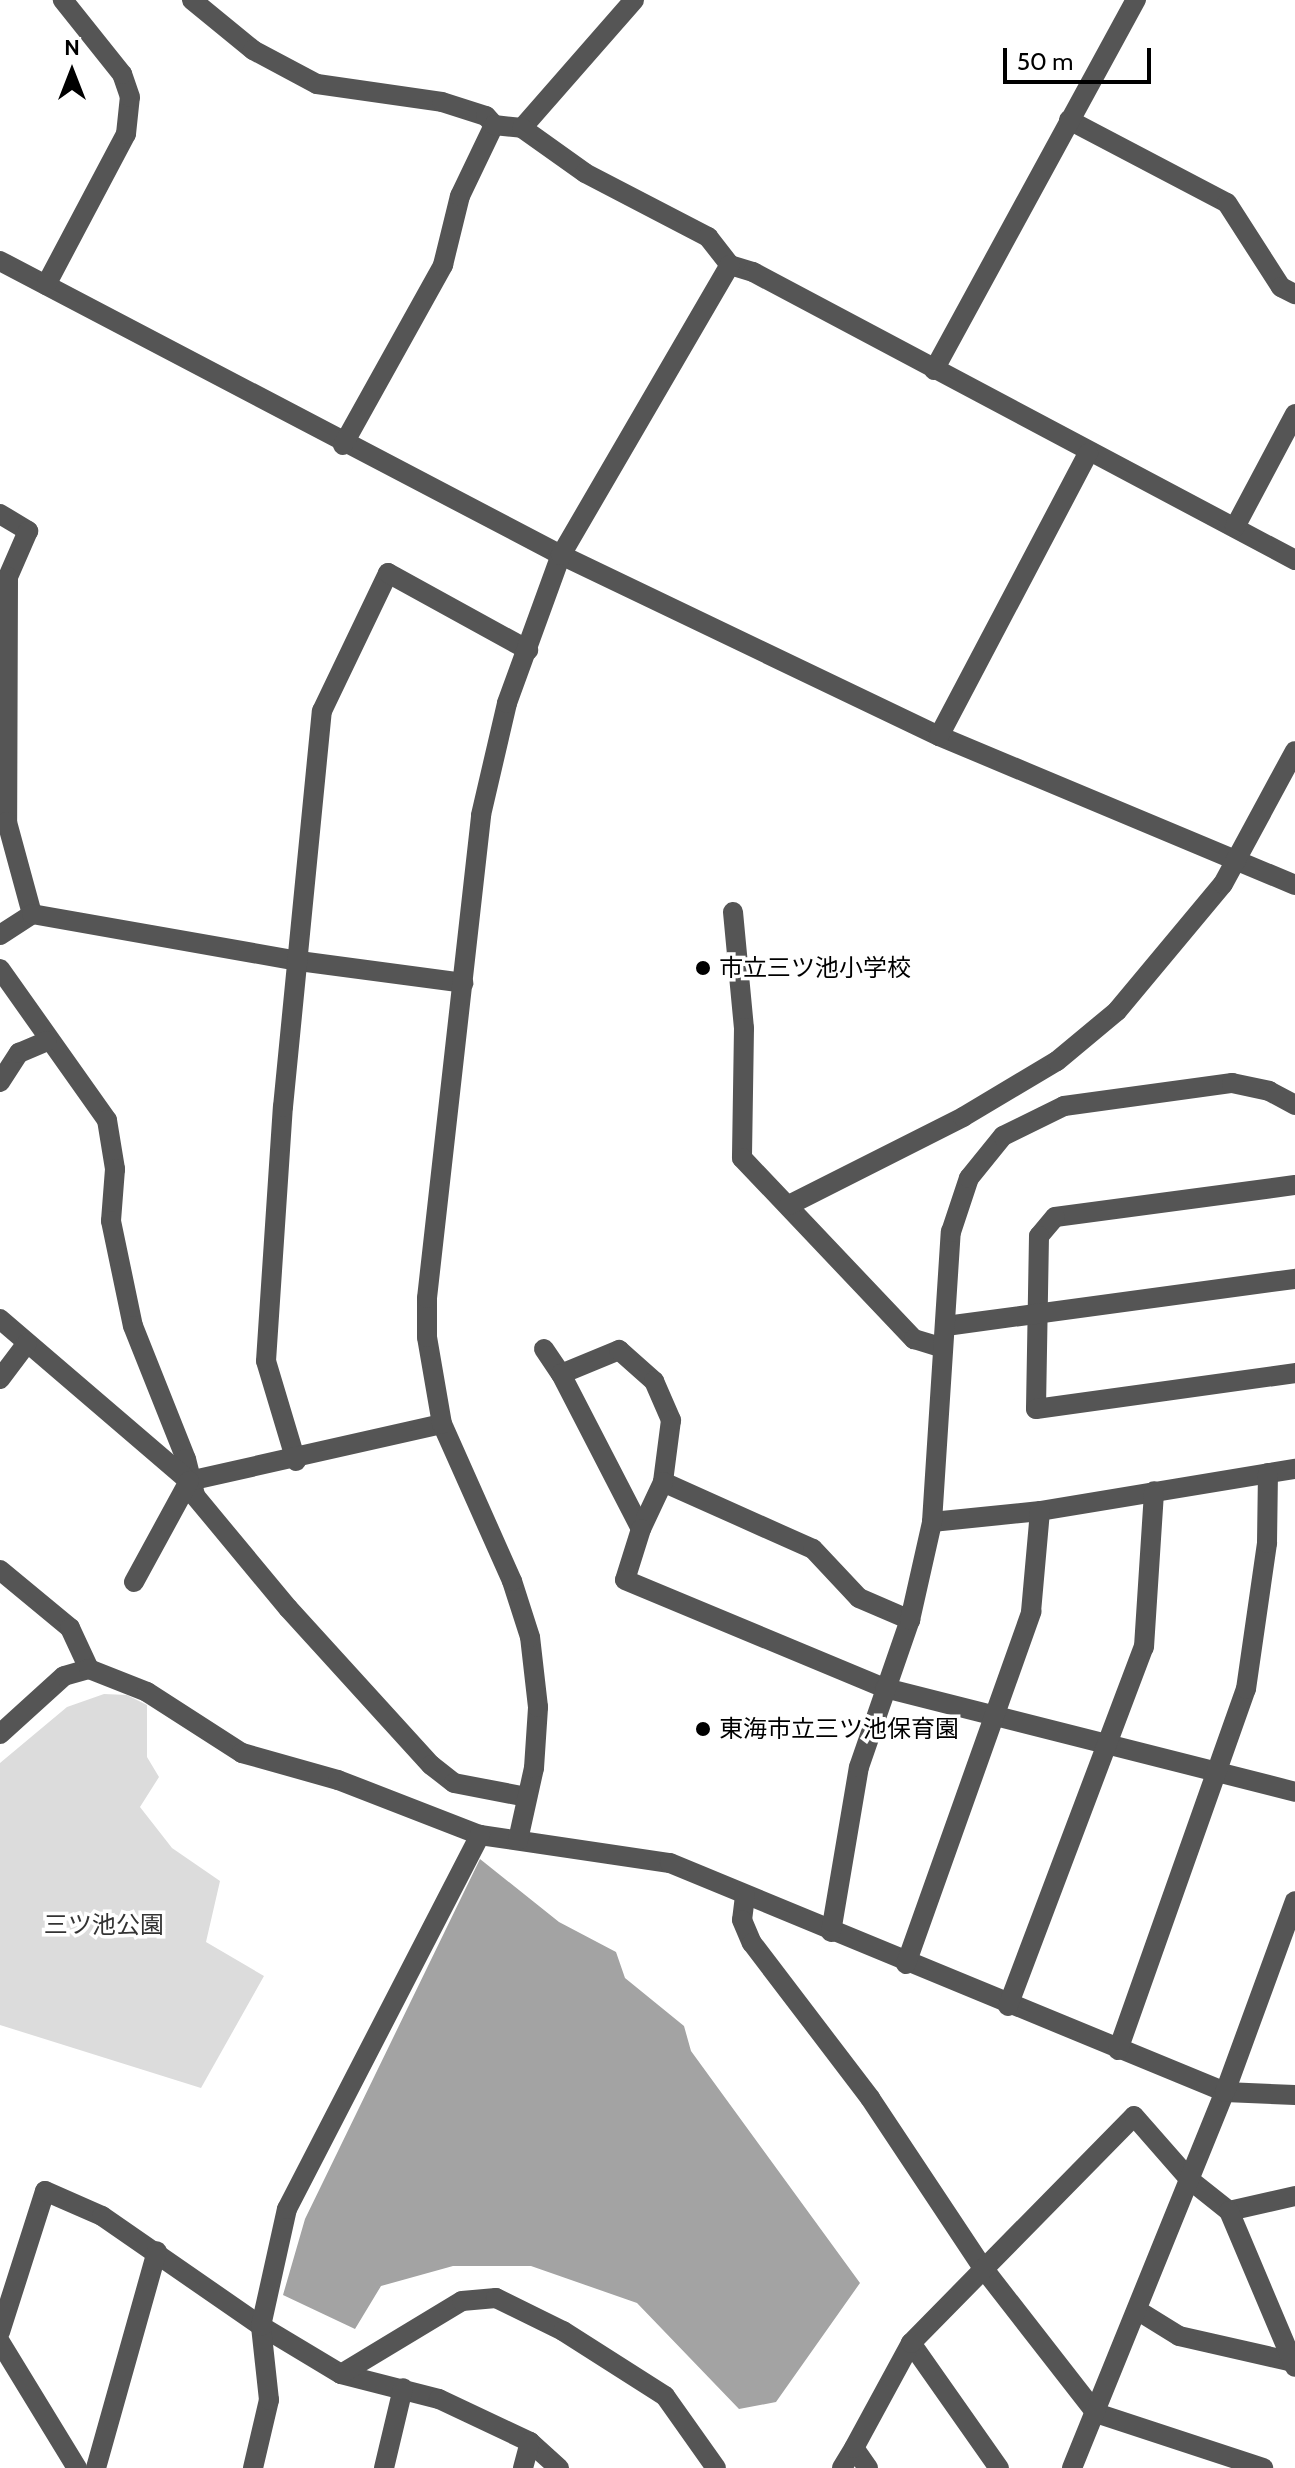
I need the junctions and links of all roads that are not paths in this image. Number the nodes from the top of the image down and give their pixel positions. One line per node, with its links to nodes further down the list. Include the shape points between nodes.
1 (63, 0): 10 (street, via 122,74 130,97 126,134)
2 (192, 0): 6 (street, via 253,50 317,84 442,102 486,116)
3 (634, 0): 7 (street)
4 (1136, 0): 5 (street)
5 (1069, 120): 11 (street, via 1227,203 1281,287); 12 (street)
6 (494, 125): 7 (street); 14 (street, via 460,196 443,265)
7 (522, 128): 9 (street, via 585,173 708,237)
8 (0, 261): 10 (street)
9 (730, 265): 12 (street, via 753,272); 18 (street)
10 (46, 285): 14 (street)
11 (1295, 294)
12 (934, 370): 15 (street)
13 (1295, 414): 17 (street)
14 (343, 445): 18 (street)
15 (1088, 453): 17 (street); 21 (street)
16 (0, 514): 26 (street, via 28,531 8,577 7,822)
17 (1235, 527): 19 (street)
18 (561, 555): 20 (street); 21 (street)
19 (1295, 560)
20 (528, 650): 28 (street, via 388,573 322,711); 30 (street, via 491,757)
21 (939, 736): 23 (street)
22 (1295, 751): 23 (street)
23 (1234, 859): 24 (street); 35 (street, via 1223,884 1117,1011 1057,1061 963,1117)
24 (1295, 885)
25 (733, 912): 35 (street, via 744,1028 742,1158)
26 (32, 914): 27 (street); 28 (street)
27 (0, 935)
28 (299, 961): 30 (street); 47 (street, via 266,1361)
29 (0, 969): 31 (street)
30 (464, 983): 46 (street, via 427,1298 429,1361)
31 (47, 1041): 32 (street, via 19,1053); 50 (street, via 107,1120 115,1169 111,1221 116,1254 133,1326 186,1459)
32 (0, 1082)
33 (1295, 1105): 39 (street, via 1250,1085 1213,1083 1064,1106 1023,1123 984,1154 957,1202)
34 (1295, 1185): 37 (street, via 1055,1217 1039,1236)
35 (789, 1205): 41 (street, via 914,1339)
36 (1295, 1279): 37 (street)
37 (1036, 1315): 39 (street); 43 (street, via 1036,1409)
38 (0, 1319): 40 (street)
39 (946, 1326): 41 (street)
40 (27, 1343): 45 (street); 50 (street)
41 (940, 1347): 54 (street)
42 (544, 1349): 44 (street)
43 (1295, 1373)
44 (561, 1374): 51 (street, via 619,1350 654,1381 671,1420); 55 (street)
45 (0, 1379)
46 (442, 1424): 47 (street); 66 (street, via 512,1581 530,1637 538,1707)
47 (296, 1461): 50 (street)
48 (1295, 1469): 49 (street)
49 (1268, 1473): 52 (street); 64 (street, via 1267,1543 1246,1689)
50 (189, 1481): 57 (street); 66 (street, via 246,1560 431,1765 454,1783)
51 (663, 1482): 55 (street); 58 (street, via 813,1549 859,1598)
52 (1154, 1491): 53 (street); 63 (street, via 1144,1647)
53 (1040, 1511): 54 (street); 61 (street, via 1031,1612)
54 (932, 1522): 58 (street)
55 (641, 1529): 60 (street, via 625,1580)
56 (0, 1570): 59 (street, via 70,1628)
57 (134, 1582)
58 (910, 1620): 60 (street)
59 (89, 1669): 62 (street, via 64,1676); 67 (street, via 147,1692 242,1753 338,1780)
60 (885, 1688): 61 (street); 71 (street, via 859,1767)
61 (996, 1716): 63 (street); 72 (street)
62 (0, 1734)
63 (1106, 1745): 64 (street); 73 (street)
64 (1217, 1772): 65 (street); 74 (street)
65 (1295, 1792)
66 (527, 1797): 68 (street)
67 (480, 1835): 68 (street); 83 (street, via 287,2209)
68 (518, 1840): 69 (street, via 670,1863)
69 (745, 1896): 71 (street); 81 (street, via 742,1920 752,1943 870,2098)
70 (1295, 1901): 75 (street)
71 (831, 1932): 72 (street)
72 (906, 1964): 73 (street)
73 (1008, 2006): 74 (street)
74 (1118, 2050): 75 (street)
75 (1225, 2092): 76 (street); 77 (street)
76 (1295, 2095)
77 (1190, 2180): 79 (street); 81 (street, via 1134,2116); 82 (street)
78 (1295, 2196): 79 (street)
79 (1229, 2211): 87 (street)
80 (157, 2251): 83 (street); 84 (street, via 102,2216 45,2191); 95 (street)
81 (983, 2268): 86 (street); 90 (street)
82 (1137, 2310): 87 (street, via 1179,2336); 90 (street)
83 (261, 2326): 88 (street); 96 (street, via 269,2400)
84 (0, 2332)
85 (0, 2342): 94 (street)
86 (911, 2343): 92 (street); 102 (street)
87 (1294, 2365)
88 (341, 2374): 89 (street); 93 (street, via 462,2301 496,2298 563,2331 665,2396)
89 (403, 2388): 91 (street); 97 (street)
90 (1096, 2413): 103 (street); 104 (street)
91 (530, 2442): 98 (street); 99 (street)
92 (854, 2448): 100 (street); 101 (street)
93 (708, 2463)
94 (77, 2468)
95 (96, 2468)
96 (253, 2468)
97 (384, 2468)
98 (523, 2468)
99 (559, 2468)
100 (842, 2468)
101 (868, 2468)
102 (999, 2468)
103 (1072, 2468)
104 (1263, 2468)

